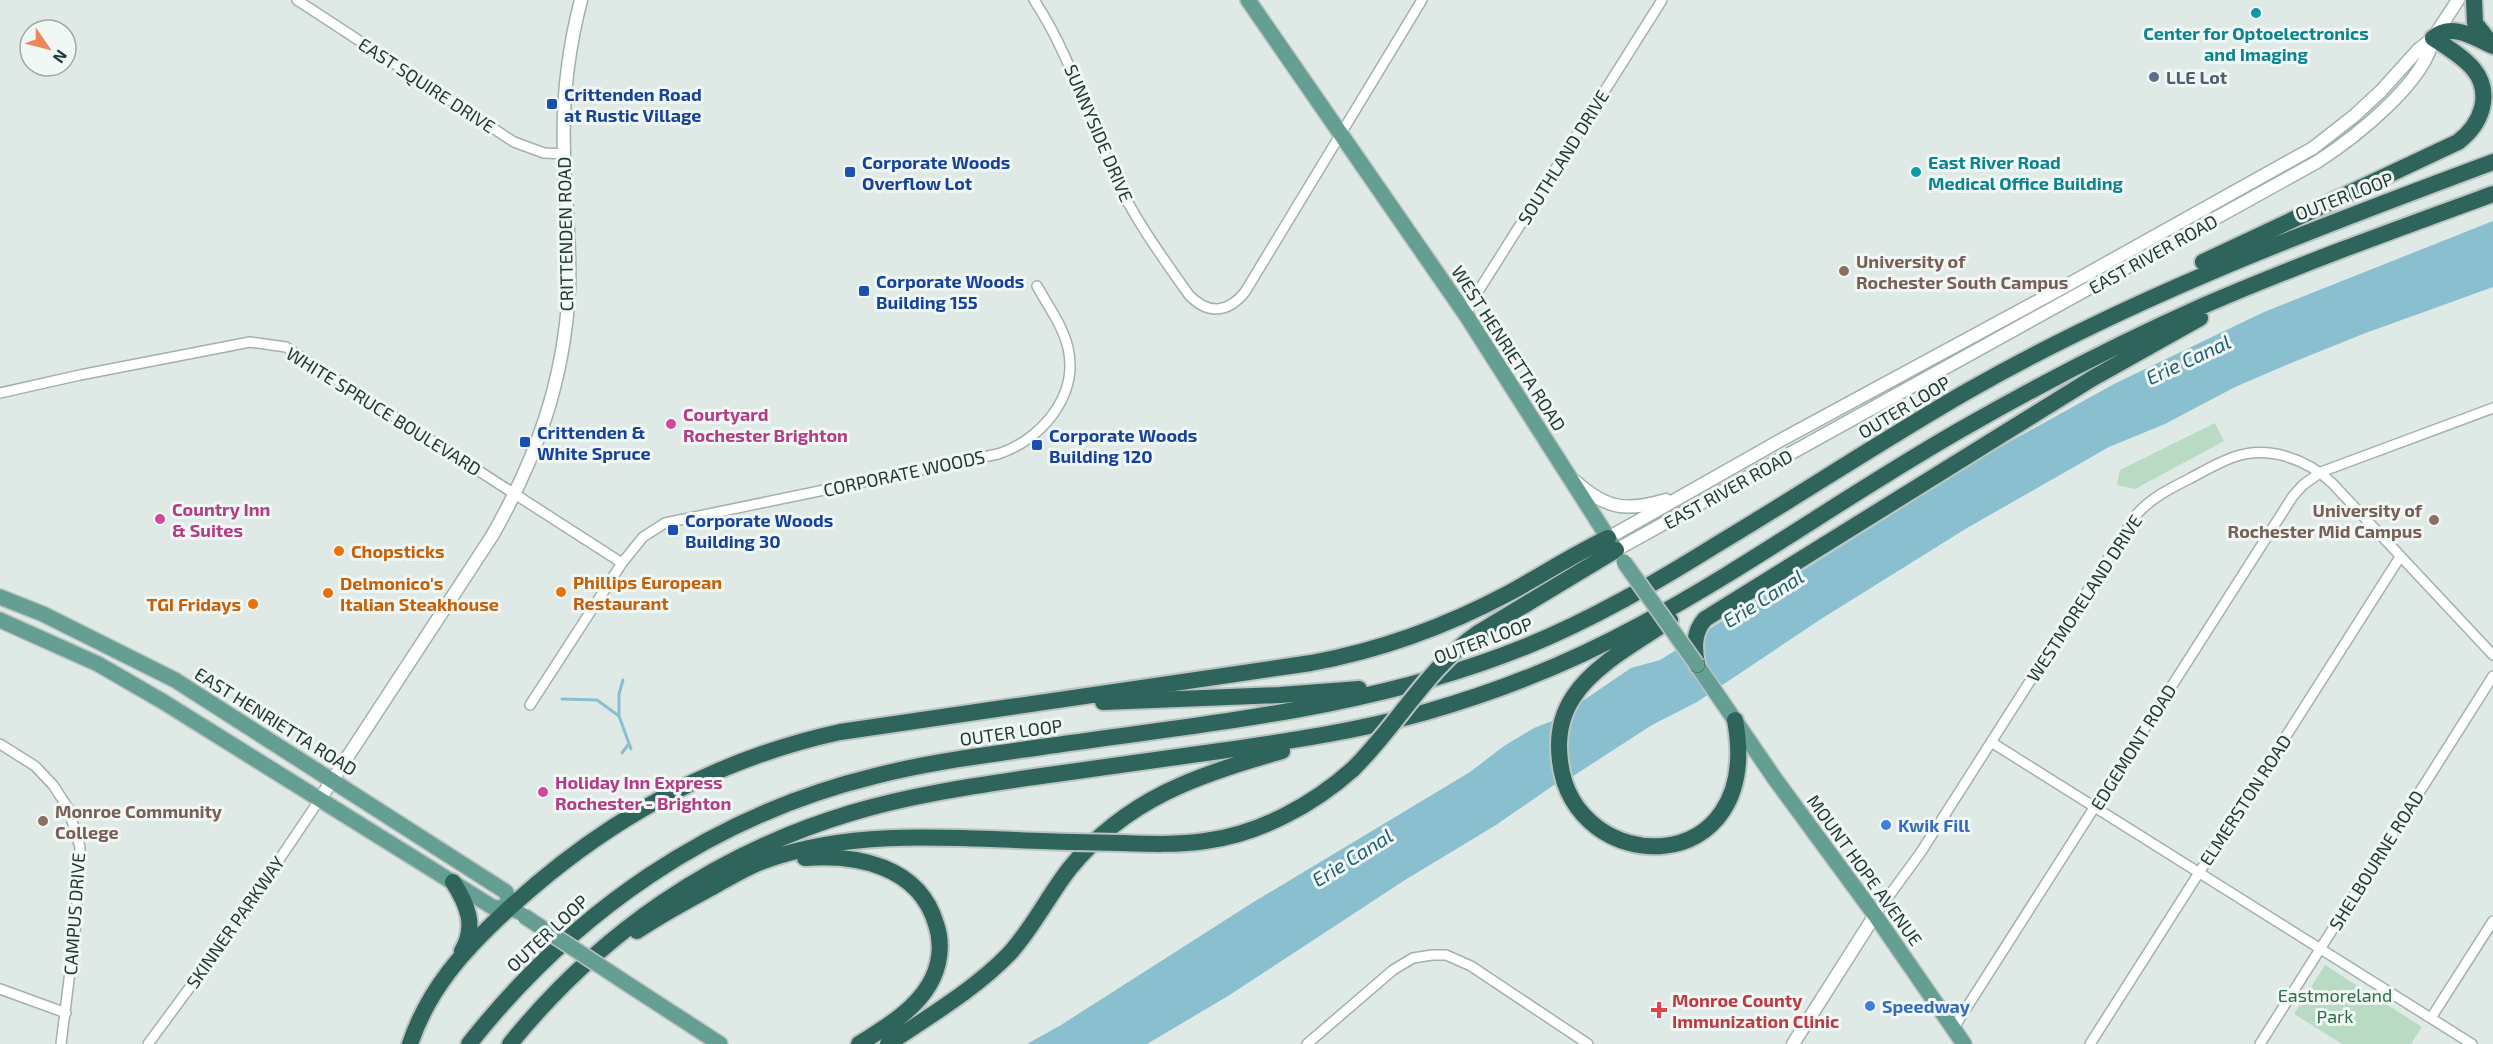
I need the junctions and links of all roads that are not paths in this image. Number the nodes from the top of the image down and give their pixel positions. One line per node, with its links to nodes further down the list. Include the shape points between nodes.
1 (297, 0): 12 (street, EAST SQUIRE DRIVE, via 514,142 544,153)
2 (581, 0): 12 (street, CRITTENDEN ROAD, via 566,81)
3 (1034, 0): 11 (street, SUNNYSIDE DRIVE, via 1072,68 1125,197 1189,296 1200,306 1229,307 1245,292)
4 (1248, 0): 11 (main road, WEST HENRIETTA ROAD)
5 (1422, 0): 11 (street)
6 (1662, 0): 17 (street, SOUTHLAND DRIVE)
7 (2458, 0): 9 (street, EAST RIVER ROAD)
8 (2474, 0): 10 (highway, via 2477,27)
9 (2433, 38): 10 (highway, via 2453,30); 18 (highway, via 2472,66 2482,82 2482,110 2463,138 2139,291); 23 (street, EAST RIVER ROAD, via 2354,116 2297,157); 26 (street, EAST RIVER ROAD, via 2425,62 2398,94 2318,162)
10 (2493, 45)
11 (1339, 134): 17 (main road, WEST HENRIETTA ROAD)
12 (564, 154): 24 (street, CRITTENDEN ROAD, via 569,279 563,343 545,422)
13 (2493, 162): 18 (highway, OUTER LOOP, via 2217,268 2080,331)
14 (2493, 194): 15 (highway)
15 (2283, 273): 25 (highway, via 2169,321 2051,380 1936,444); 32 (highway, via 2093,378 1705,619 1695,640)
16 (1037, 286): 28 (street, CORPORATE WOODS, via 1068,346 1069,371 1056,411 1025,442 998,454 675,520 643,537)
17 (1466, 315): 22 (main road, WEST HENRIETTA ROAD)
18 (1987, 381): 34 (highway, OUTER LOOP, via 1624,600 1529,645)
19 (0, 393): 24 (street, WHITE SPRUCE BOULEVARD, via 250,342 286,346)
20 (2493, 408): 21 (street)
21 (2321, 472): 27 (street); 39 (street, WESTMORELAND DRIVE, via 2280,455 2247,453 2228,459 2146,504); 43 (street, EDGEMONT ROAD, via 2303,485 2280,515)
22 (1569, 475): 23 (street, via 1597,498 1619,507 1650,505); 26 (main road, WEST HENRIETTA ROAD)
23 (1693, 491): 26 (street, EAST RIVER ROAD)
24 (516, 494): 28 (street); 41 (street, CRITTENDEN ROAD, via 472,570)
25 (1802, 527): 37 (highway, via 1593,674 1578,690 1561,724 1561,770 1578,807 1615,838 1642,846 1679,843 1703,832 1721,814 1735,786 1739,752); 38 (highway, via 1652,619 1573,658 1474,697)
26 (1616, 550): 32 (main road, WEST HENRIETTA ROAD, bridge); 36 (highway, via 1429,632 1379,648 1311,663); 46 (highway, bridge, via 1478,633 1437,669 1353,769 1311,801 1245,831 1184,844 900,838 840,842 766,860)
27 (2400, 557): 31 (street); 44 (street, ELMERSTON ROAD)
28 (622, 563): 35 (street, CORPORATE WOODS)
29 (0, 597): 41 (main road, EAST HENRIETTA ROAD, via 43,614 175,680)
30 (0, 620): 42 (main road, EAST HENRIETTA ROAD, via 98,664)
31 (2493, 655)
32 (1696, 665): 37 (main road, WEST HENRIETTA ROAD)
33 (2493, 676): 50 (street, SHELBOURNE ROAD)
34 (1413, 685): 36 (highway); 60 (highway, OUTER LOOP, via 1294,710 927,764 858,780 790,802 709,839 619,895 538,965)
35 (530, 705)
36 (994, 710): 47 (highway, via 840,732 771,750 722,769 614,825 571,855)
37 (1735, 720): 48 (main road, MOUNT HOPE AVENUE, via 1774,780)
38 (1372, 725): 56 (highway, via 1294,740 954,789 870,807 803,829 708,873 634,921 568,977); 63 (highway, via 1218,770 1143,803 1103,833 1077,860 1004,958)
39 (1991, 742): 43 (street); 48 (street, WESTMORELAND DRIVE, via 1921,852)
40 (0, 744): 53 (street, CAMPUS DRIVE, via 35,766 53,785 68,808 80,848)
41 (333, 780): 42 (street, CRITTENDEN ROAD); 47 (main road, EAST HENRIETTA ROAD, via 506,892)
42 (320, 799): 45 (main road, EAST HENRIETTA ROAD); 58 (street, SKINNER PARKWAY, via 227,937)
43 (2095, 808): 44 (street); 55 (street, EDGEMONT ROAD)
44 (2198, 873): 50 (street); 68 (street, ELMERSTON ROAD)
45 (453, 882): 47 (main road, EAST HENRIETTA ROAD, via 494,908); 51 (highway, via 467,908 470,925 466,942)
46 (715, 885): 56 (highway, via 601,958); 62 (highway, via 769,864 825,856 849,857 872,864 894,872 916,889 938,928 940,954 936,970 929,986 911,1007)
47 (518, 911): 51 (highway); 61 (main road, EAST HENRIETTA ROAD, bridge)
48 (1875, 915): 55 (main road, MOUNT HOPE AVENUE); 66 (street)
49 (2493, 921): 54 (street)
50 (2320, 948): 54 (street); 69 (street, SHELBOURNE ROAD)
51 (450, 969): 59 (highway, via 425,1007)
52 (0, 989): 53 (street)
53 (66, 1013): 57 (street, CAMPUS DRIVE)
54 (2431, 1018): 70 (street)
55 (1953, 1029): 67 (main road, MOUNT HOPE AVENUE)
56 (510, 1043)
57 (61, 1044)
58 (148, 1044)
59 (410, 1044)
60 (469, 1044)
61 (720, 1044)
62 (859, 1044)
63 (888, 1044)
64 (1306, 1044): 65 (street, via 1393,970 1413,958 1432,955 1446,955 1471,966)
65 (1588, 1044)
66 (1792, 1044)
67 (1964, 1044)
68 (2090, 1044)
69 (2260, 1044)
70 (2472, 1044)

